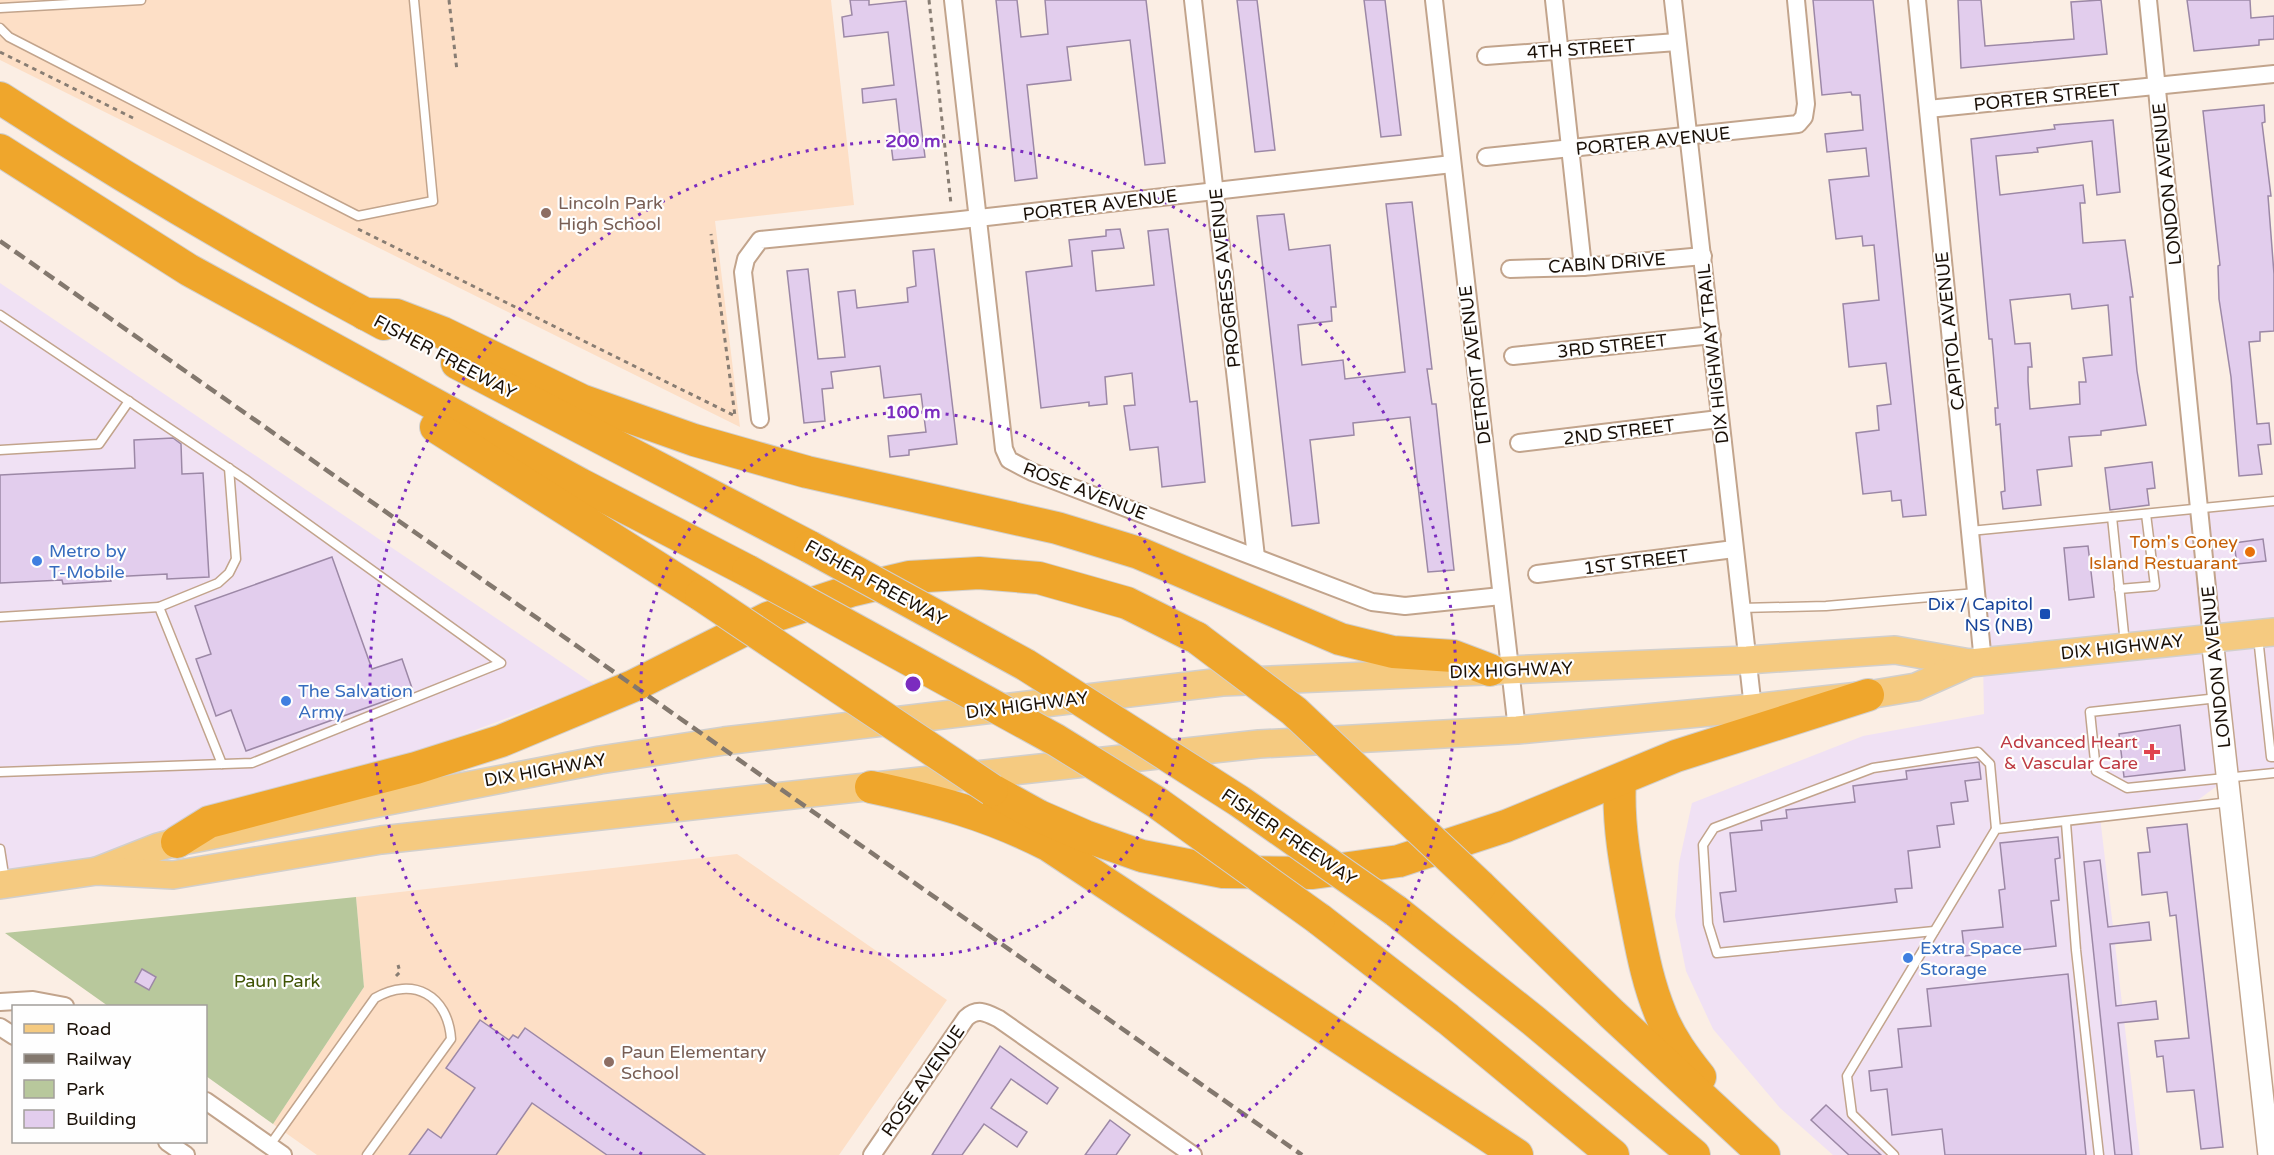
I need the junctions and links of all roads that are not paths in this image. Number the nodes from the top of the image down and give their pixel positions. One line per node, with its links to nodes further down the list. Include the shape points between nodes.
1 (141, 0): 11 (lane)
2 (414, 0): 12 (lane, via 433,201 358,216 9,37)
3 (953, 0): 26 (street, ROSE AVENUE)
4 (1193, 0): 25 (street, PROGRESS AVENUE)
5 (1434, 0): 24 (street, DETROIT AVENUE)
6 (1554, 0): 14 (street)
7 (1673, 0): 13 (street, DIX HIGHWAY TRAIL)
8 (1796, 0): 20 (street, PORTER AVENUE, via 1804,117 1798,124)
9 (1917, 0): 19 (street, CAPITOL AVENUE)
10 (2148, 0): 17 (street, LONDON AVENUE)
11 (0, 8)
12 (0, 28)
13 (1677, 42): 14 (street, 4TH STREET); 20 (street, DIX HIGHWAY TRAIL)
14 (1560, 51): 15 (street, 4TH STREET); 21 (street)
15 (1486, 56)
16 (2274, 74): 17 (street, PORTER STREET)
17 (2157, 86): 19 (street, PORTER STREET); 42 (street, LONDON AVENUE)
18 (0, 98): 30 (highway, FISHER FREEWAY, via 141,189)
19 (1928, 109): 45 (street, CAPITOL AVENUE)
20 (1689, 137): 21 (street, PORTER AVENUE); 27 (street, DIX HIGHWAY TRAIL)
21 (1570, 149): 23 (street, PORTER AVENUE); 28 (street)
22 (0, 150): 33 (highway, via 189,270)
23 (1486, 157)
24 (1452, 164): 25 (street, PORTER AVENUE); 51 (street, DETROIT AVENUE)
25 (1215, 191): 26 (street, PORTER AVENUE); 47 (street, PROGRESS AVENUE)
26 (978, 218): 36 (street, PORTER AVENUE, via 760,240 743,272); 47 (street, ROSE AVENUE, via 1004,449 1009,460)
27 (1703, 256): 28 (street, CABIN DRIVE); 32 (street, DIX HIGHWAY TRAIL)
28 (1583, 267): 29 (street, CABIN DRIVE)
29 (1510, 269)
30 (365, 314): 60 (highway, via 396,315 443,333 581,400 694,440 807,472 1057,528 1139,553 1340,639 1393,652 1453,656); 93 (highway, FISHER FREEWAY, bridge, via 1026,665 1239,801 1396,911)
31 (0, 315): 35 (lane)
32 (1712, 335): 34 (street, 3RD STREET); 37 (street, DIX HIGHWAY TRAIL)
33 (326, 345): 71 (highway, bridge, via 357,379 701,595 992,790 1039,816 1142,856 1223,872 1313,873 1399,861 1506,825); 92 (highway, bridge, via 1056,740 1156,802 1319,919)
34 (1513, 356)
35 (129, 401): 39 (lane, via 99,444); 40 (lane)
36 (760, 419)
37 (1719, 419): 38 (street, 2ND STREET); 46 (street, DIX HIGHWAY TRAIL)
38 (1519, 443)
39 (0, 450)
40 (230, 468): 52 (lane, via 236,559 229,573 218,583); 67 (lane, via 501,663 252,763)
41 (2274, 501): 42 (lane)
42 (2199, 508): 43 (lane); 56 (street, LONDON AVENUE)
43 (2146, 514): 44 (lane); 49 (lane, via 2155,586)
44 (2112, 517): 45 (lane); 49 (lane)
45 (1970, 531): 50 (street, CAPITOL AVENUE)
46 (1734, 549): 48 (street, 1ST STREET); 53 (street, DIX HIGHWAY TRAIL)
47 (1256, 557): 51 (street, ROSE AVENUE, via 1387,606)
48 (1537, 574)
49 (2119, 589): 57 (lane)
50 (1976, 593): 53 (lane, via 1826,606); 59 (street, CAPITOL AVENUE)
51 (1501, 596): 60 (street, DETROIT AVENUE)
52 (159, 607): 54 (lane); 67 (lane)
53 (1741, 608): 58 (street, DIX HIGHWAY TRAIL)
54 (0, 617)
55 (2266, 633): 56 (main road, DIX HIGHWAY); 63 (lane)
56 (2212, 638): 57 (main road, DIX HIGHWAY); 62 (street, LONDON AVENUE)
57 (2125, 647): 59 (main road, DIX HIGHWAY)
58 (1747, 660): 59 (main road, DIX HIGHWAY, via 1895,650); 60 (main road, DIX HIGHWAY); 64 (street, DIX HIGHWAY TRAIL)
59 (1976, 662): 61 (main road, DIX HIGHWAY, via 1916,687)
60 (1500, 670): 65 (street, DETROIT AVENUE); 76 (main road, DIX HIGHWAY, via 1222,682 724,741 550,768)
61 (1868, 695): 64 (main road, DIX HIGHWAY); 71 (highway, via 1676,756)
62 (2219, 698): 70 (street, LONDON AVENUE); 70 (lane, via 2090,712 2096,771 2127,788)
63 (2270, 702): 66 (lane)
64 (1753, 708): 65 (main road, DIX HIGHWAY)
65 (1517, 730): 72 (main road, DIX HIGHWAY, via 1259,744)
66 (2274, 757)
67 (222, 764): 68 (lane)
68 (0, 772)
69 (2274, 773): 70 (lane)
70 (2229, 777): 73 (street, LONDON AVENUE)
71 (1620, 780): 84 (highway, via 1618,808 1630,895 1650,988 1681,1052)
72 (871, 787): 78 (main road, DIX HIGHWAY, via 381,840 173,875); 91 (highway, via 974,812 1048,845)
73 (2230, 802): 74 (lane); 97 (street, LONDON AVENUE)
74 (2066, 823): 75 (lane); 96 (lane)
75 (1996, 829): 80 (lane); 80 (lane, via 1990,764 1978,752 1873,768 1714,828 1703,845 1708,924 1717,953)
76 (177, 842): 78 (main road, DIX HIGHWAY); 84 (highway, bridge, via 209,822 416,768 501,741 633,687 768,618 850,591 909,577 979,573 1040,578 1127,603 1197,638 1294,711)
77 (0, 849): 79 (lane)
78 (97, 871): 79 (main road, DIX HIGHWAY)
79 (3, 885)
80 (1934, 931): 95 (lane, via 1848,1076 1852,1114)
81 (0, 1002): 82 (street, via 33,1000)
82 (60, 1005)
83 (207, 1102): 86 (street)
84 (1742, 1133): 94 (highway)
85 (168, 1143): 88 (street)
86 (273, 1152): 89 (lane, via 375,998 390,989 416,990 444,1008 451,1039)
87 (1183, 1152): 90 (street, ROSE AVENUE, via 999,1019 978,1011 966,1018)
88 (186, 1155)
89 (367, 1155)
90 (872, 1155)
91 (1517, 1155)
92 (1613, 1155)
93 (1694, 1155)
94 (1764, 1155)
95 (1894, 1155)
96 (2099, 1155)
97 (2269, 1155)

